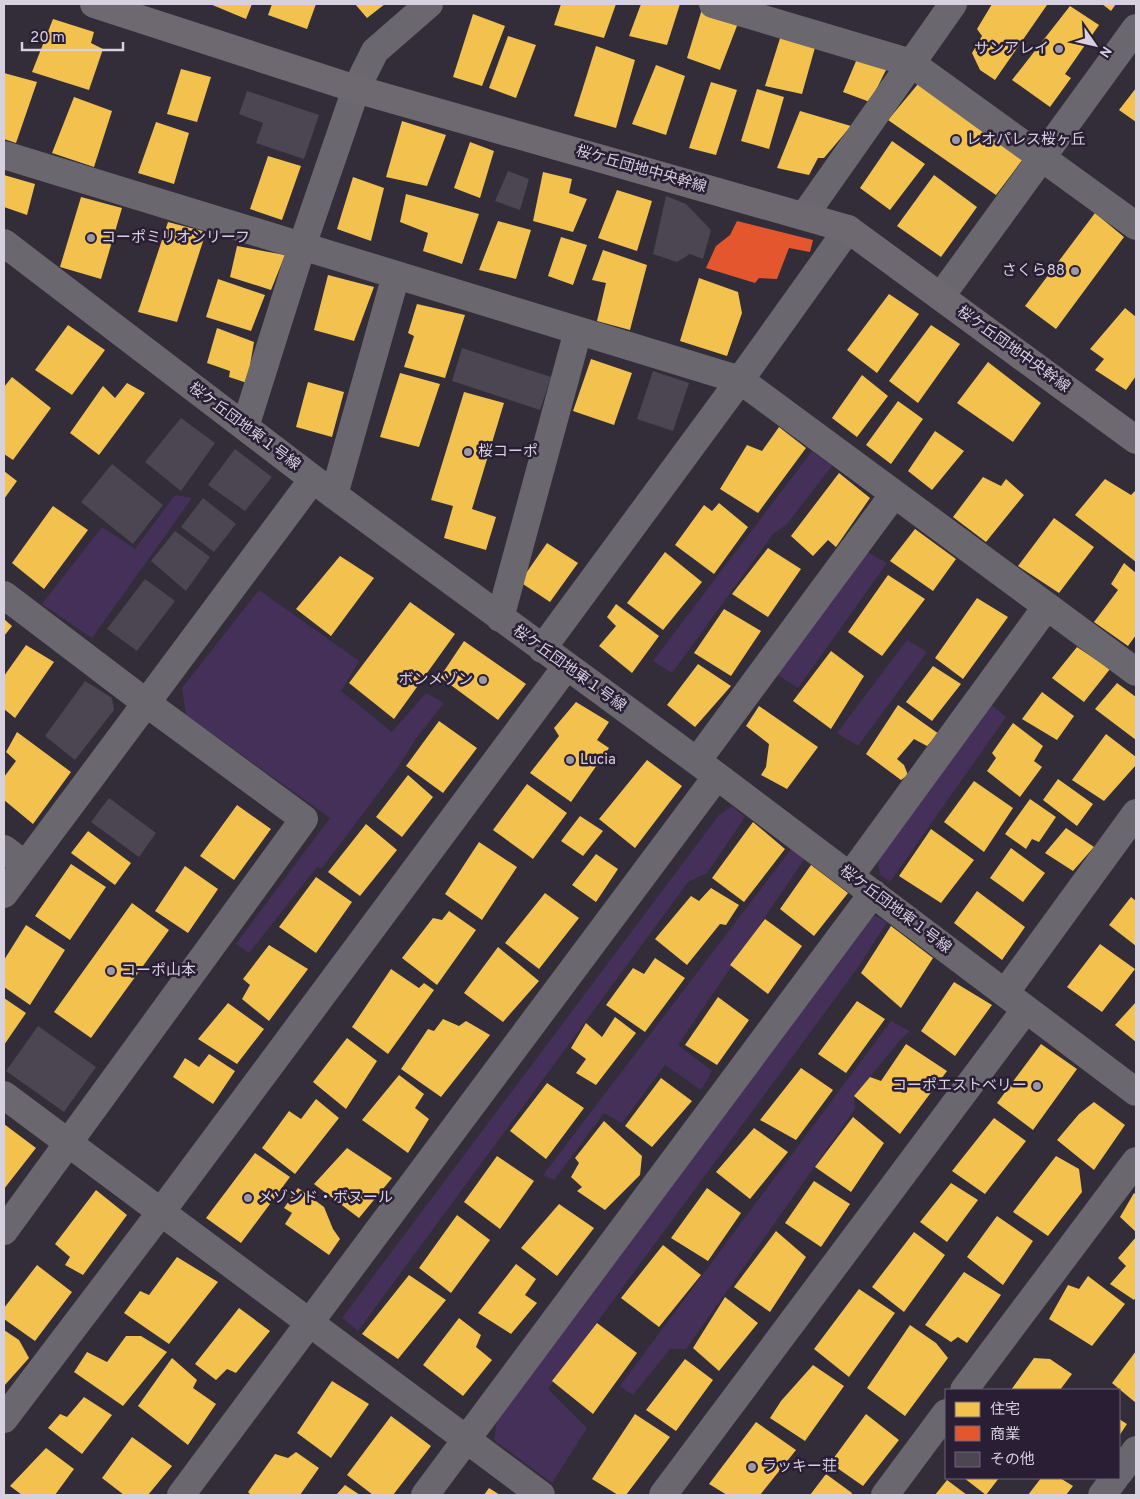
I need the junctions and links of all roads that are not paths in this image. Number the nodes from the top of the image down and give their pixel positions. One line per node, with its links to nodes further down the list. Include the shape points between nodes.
1 (94, 4): 7 (street, 桜ケ丘団地中央幹線)
2 (429, 4): 7 (street, via 375,51)
3 (713, 4): 6 (street)
4 (953, 4): 6 (street)
5 (1136, 28): 9 (street)
6 (911, 63): 9 (street); 10 (street)
7 (356, 89): 10 (street, 桜ケ丘団地中央幹線); 14 (street)
8 (4, 155): 14 (street)
9 (1041, 158): 11 (street); 16 (street)
10 (804, 216): 12 (street, 桜ケ丘団地中央幹線)
11 (1136, 226)
12 (848, 229): 16 (street, 桜ケ丘団地中央幹線); 18 (street)
13 (4, 243): 19 (street, 桜ケ丘団地東１号線)
14 (302, 246): 15 (street); 19 (street)
15 (396, 275): 17 (street); 21 (street)
16 (941, 296): 20 (street, 桜ケ丘団地中央幹線)
17 (578, 331): 18 (street); 25 (street)
18 (740, 380): 22 (street); 26 (street)
19 (245, 427): 21 (street, 桜ケ丘団地東１号線)
20 (1136, 440)
21 (323, 487): 25 (street, 桜ケ丘団地東１号線); 29 (street)
22 (894, 494): 24 (street); 30 (street)
23 (4, 595): 29 (street)
24 (1047, 606): 28 (street); 34 (street)
25 (500, 618): 26 (street, 桜ケ丘団地東１号線)
26 (542, 649): 27 (street, 桜ケ丘団地東１号線)
27 (566, 667): 30 (street, 桜ケ丘団地東１号線); 42 (street)
28 (1136, 672)
29 (145, 702): 33 (street); 40 (street, via 304,820)
30 (707, 769): 34 (street, 桜ケ丘団地東１号線); 44 (street)
31 (1136, 813): 37 (street)
32 (4, 849): 33 (street)
33 (25, 865): 36 (street)
34 (850, 876): 35 (street, 桜ケ丘団地東１号線)
35 (873, 893): 37 (street, 桜ケ丘団地東１号線); 48 (street)
36 (4, 894)
37 (1015, 1001): 38 (street, 桜ケ丘団地東１号線); 55 (street)
38 (1136, 1092)
39 (4, 1095): 40 (street)
40 (68, 1143): 42 (street); 43 (street)
41 (1136, 1161): 45 (street)
42 (161, 1212): 44 (street); 47 (street)
43 (4, 1231)
44 (310, 1323): 48 (street); 52 (street)
45 (965, 1389)
46 (945, 1415): 56 (street)
47 (4, 1419)
48 (466, 1440): 53 (street); 54 (street)
49 (1136, 1450): 50 (street)
50 (1120, 1472)
51 (1114, 1479): 57 (street)
52 (182, 1495)
53 (424, 1495)
54 (541, 1495)
55 (663, 1495)
56 (885, 1495)
57 (1102, 1495)

